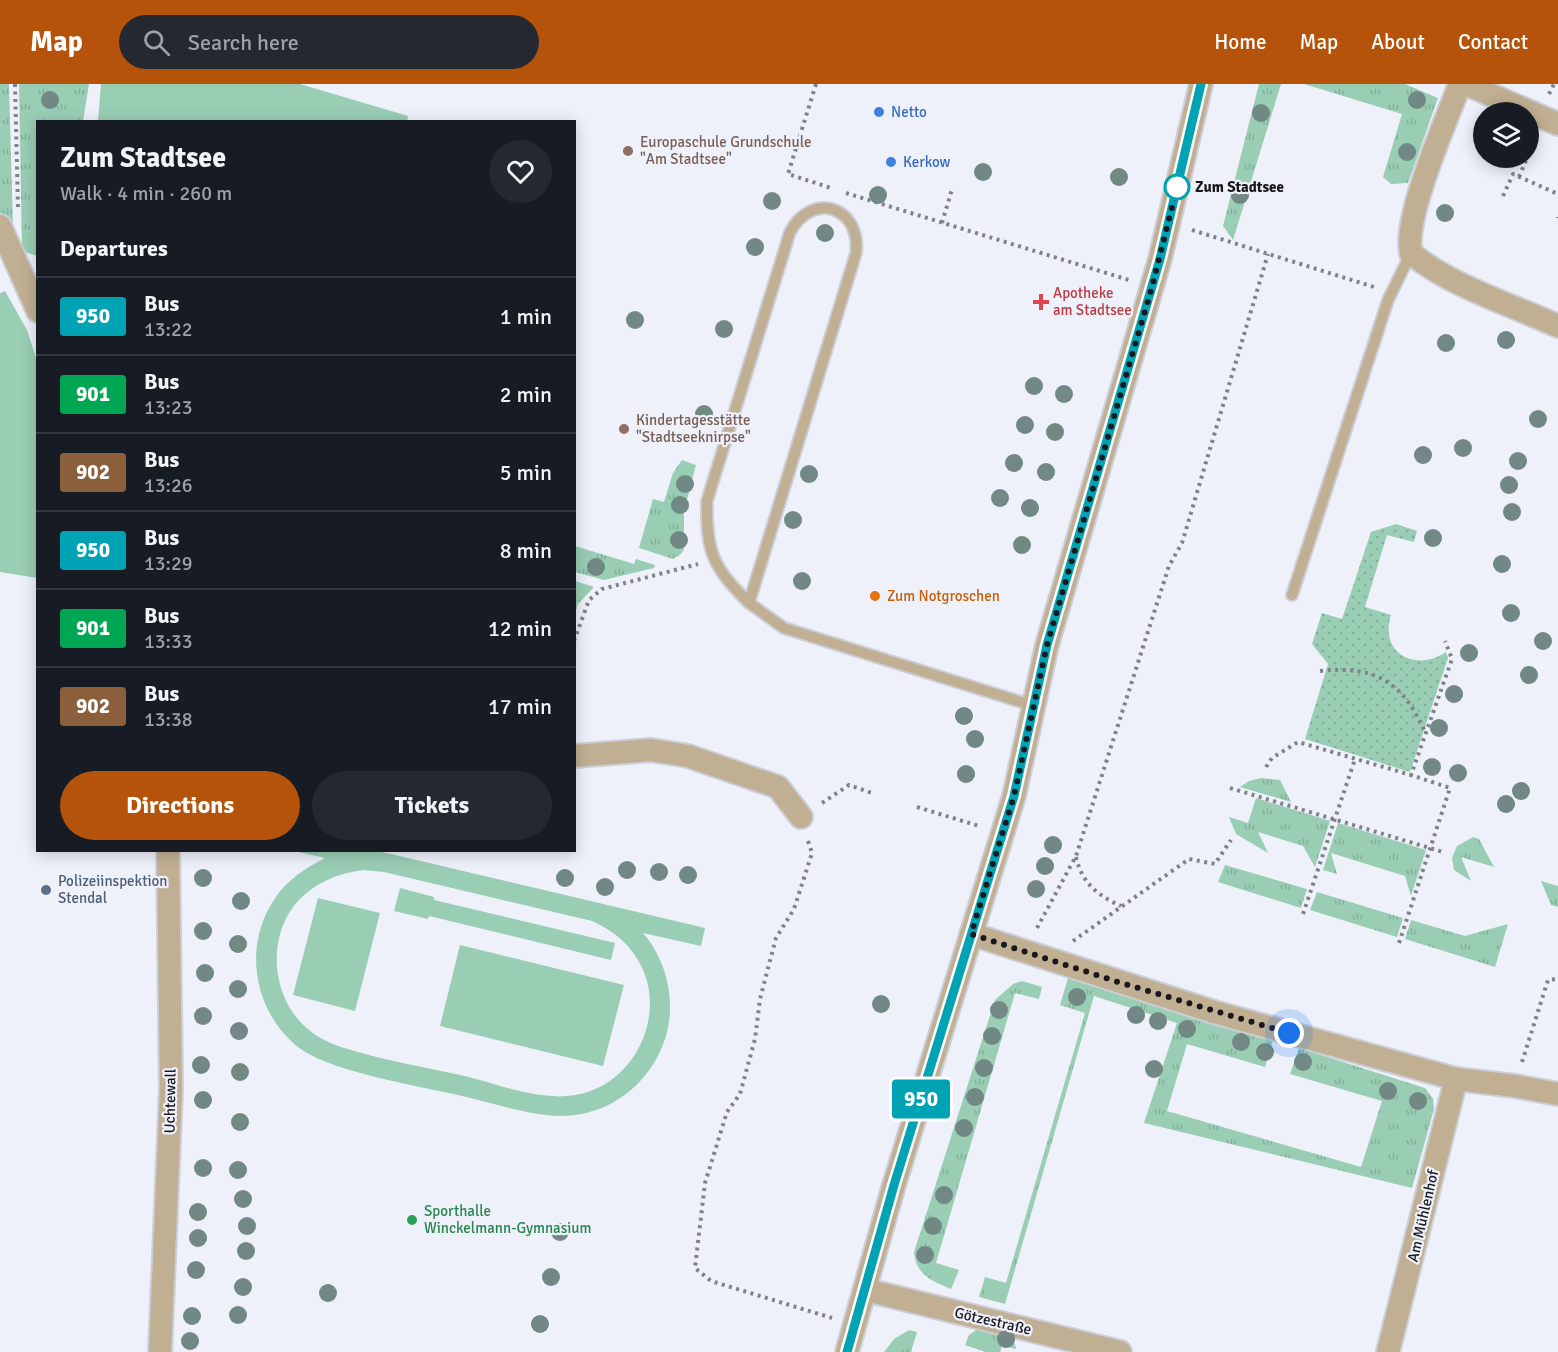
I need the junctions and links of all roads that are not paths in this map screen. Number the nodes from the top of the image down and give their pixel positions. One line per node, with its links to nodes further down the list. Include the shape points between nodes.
1 (1201, 84): 11 (street, via 1152,287 1047,645)
2 (1460, 84): 6 (street, via 1416,205 1410,231)
3 (1467, 84): 4 (street)
4 (1558, 124)
5 (9, 223): 7 (street)
6 (1411, 253): 8 (street, via 1445,275); 9 (lane, via 1392,292)
7 (36, 306)
8 (1558, 326)
9 (1292, 595)
10 (749, 603): 10 (lane, via 856,253 858,239 854,226 833,209 807,212 796,220 790,232 707,501 706,532 713,560); 11 (lane, via 784,628)
11 (1034, 706): 15 (street, via 1023,761)
12 (576, 756): 13 (street, via 651,750 688,756 778,787)
13 (801, 817)
14 (168, 852): 19 (street, Uchtewall, via 171,1089)
15 (971, 934): 16 (street, via 1214,1012); 18 (street)
16 (1455, 1079): 17 (street); 22 (street, Am Mühlenhof)
17 (1558, 1094)
18 (866, 1290): 20 (street); 21 (street, Götzestraße)
19 (160, 1352)
20 (848, 1352)
21 (1120, 1352)
22 (1388, 1352)

